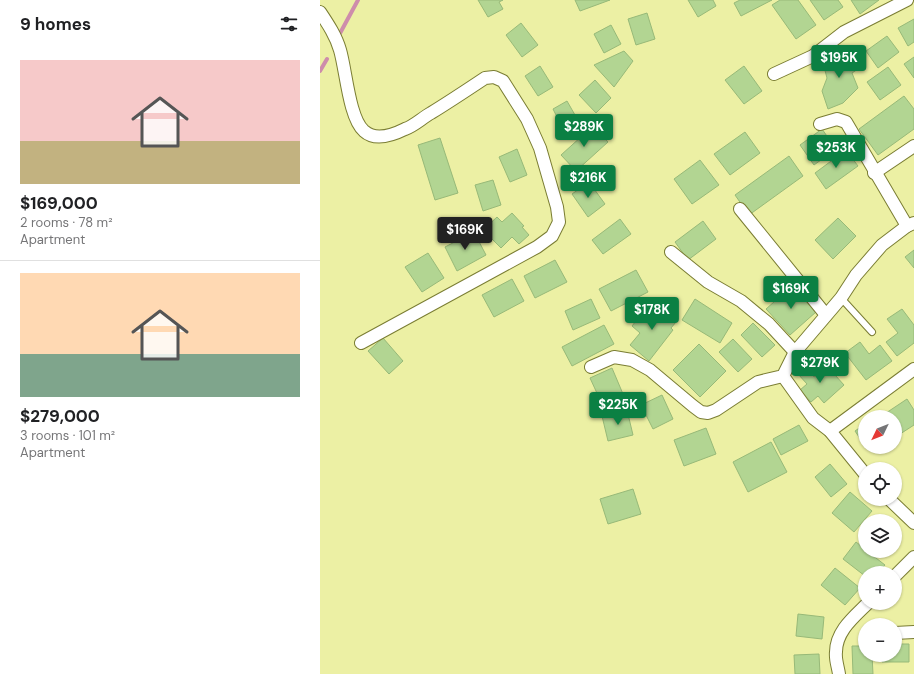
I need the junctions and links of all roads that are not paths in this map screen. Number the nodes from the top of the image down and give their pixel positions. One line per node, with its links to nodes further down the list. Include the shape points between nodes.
1 (907, 0): 3 (street, via 844,32 813,56)
2 (320, 12): 13 (street, via 330,26 340,50 353,109 359,124 371,135 388,135 406,129 485,78 494,77 503,81 527,119 540,148 559,222 552,236 537,247)
3 (774, 74)
4 (820, 124): 6 (street, via 837,119 846,122)
5 (914, 146): 6 (street)
6 (874, 172): 8 (street)
7 (740, 209): 11 (street)
8 (910, 225): 10 (street, via 882,245 856,275)
9 (671, 252): 14 (street, via 708,282 742,301)
10 (841, 298): 11 (street); 12 (lane)
11 (826, 315): 14 (street)
12 (872, 332)
13 (361, 343)
14 (795, 352): 17 (street)
15 (591, 367): 17 (street, via 614,357 632,360 650,370 701,412 708,413 758,382)
16 (914, 369): 18 (street)
17 (783, 376): 18 (street, via 813,418)
18 (830, 431): 19 (street)
19 (858, 465)
20 (896, 506): 21 (street)
21 (914, 523)
22 (914, 557): 23 (street)
23 (902, 569)
24 (861, 610): 27 (street, via 843,629 837,642)
25 (914, 632): 26 (street)
26 (902, 633)
27 (839, 674)

